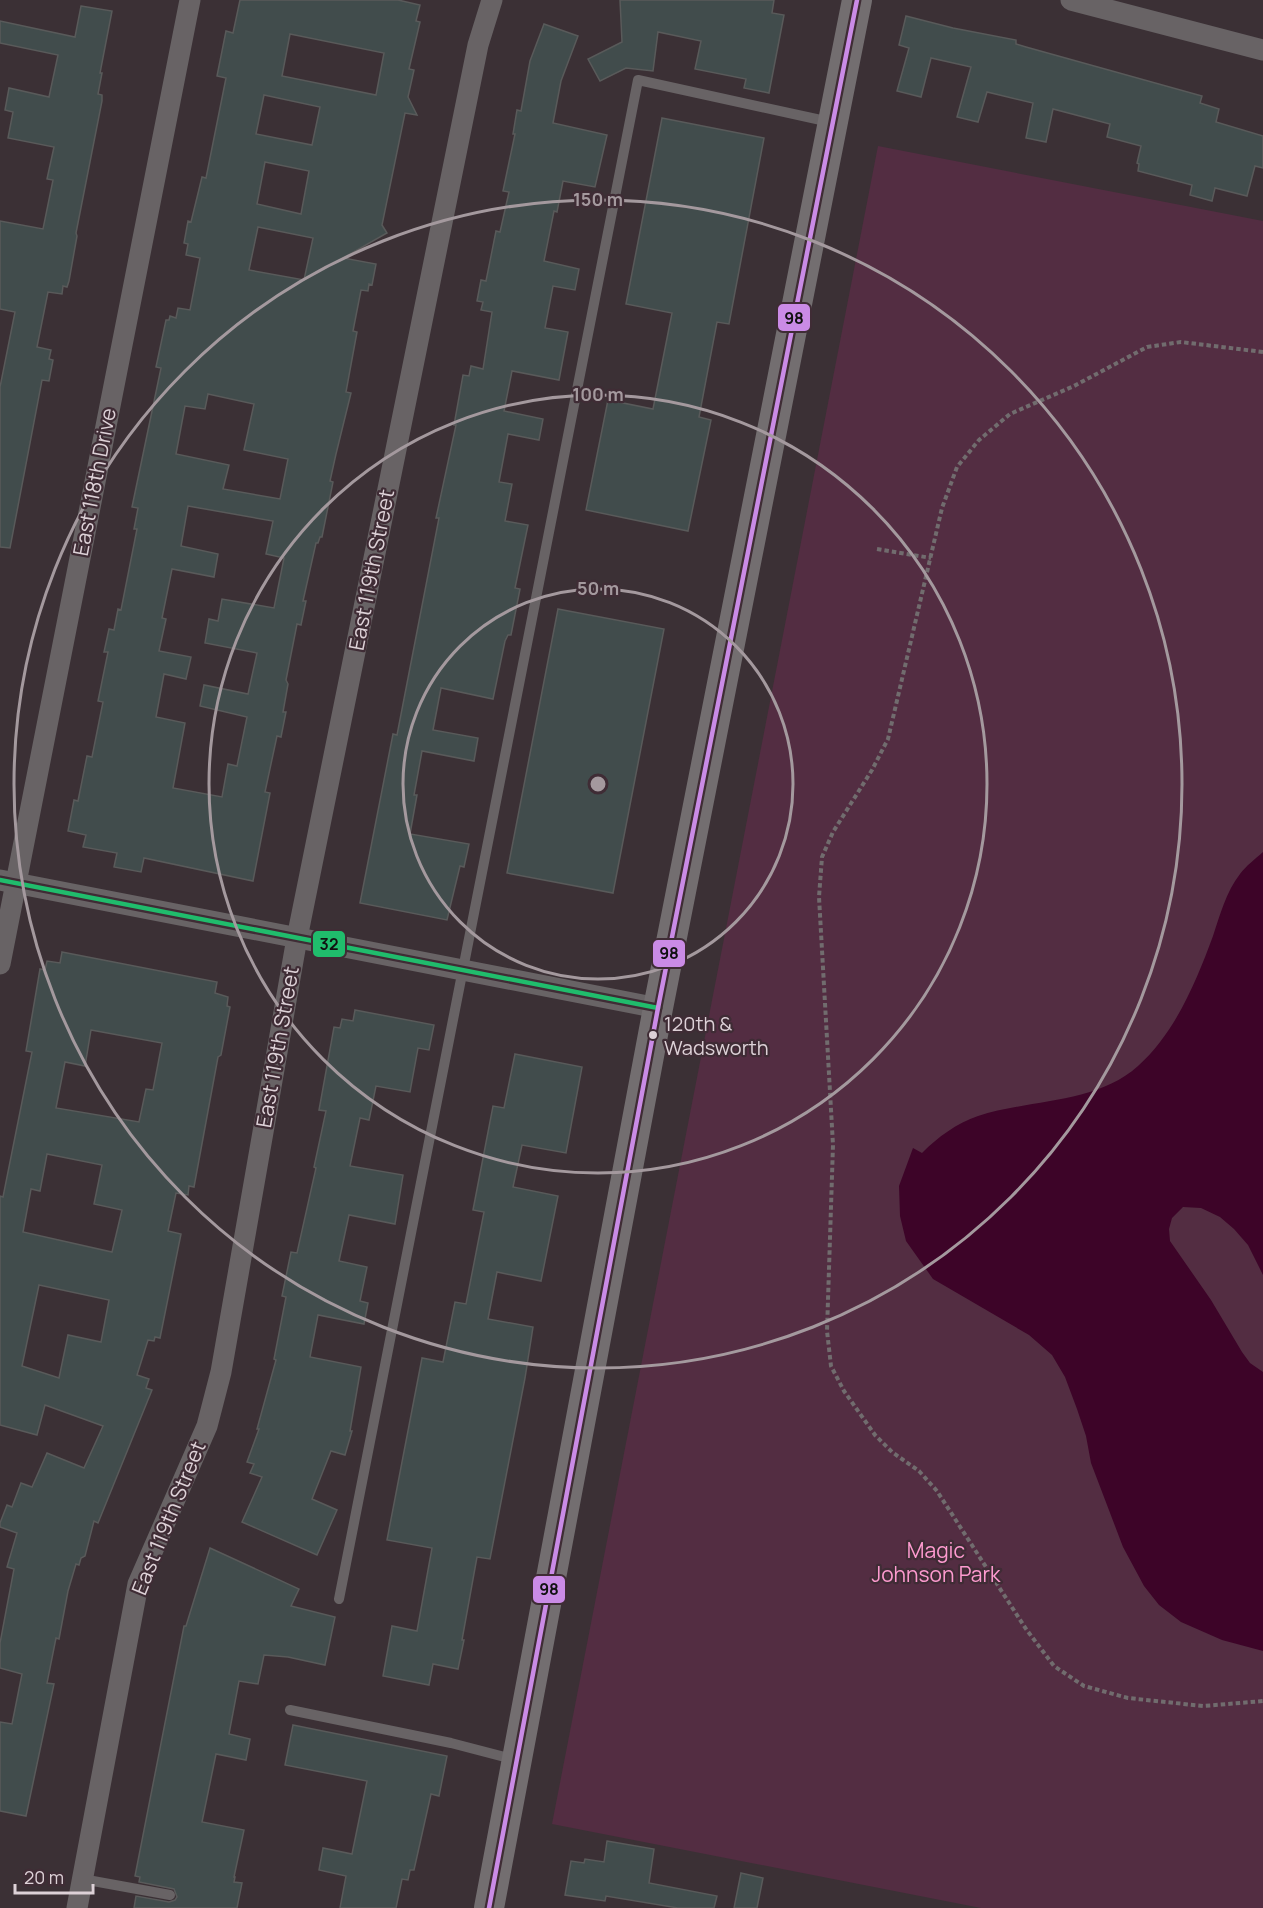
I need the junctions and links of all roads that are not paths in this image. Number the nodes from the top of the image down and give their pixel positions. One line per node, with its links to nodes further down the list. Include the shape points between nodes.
1 (190, 0): 7 (street, East 118th Drive)
2 (492, 0): 8 (street, East 119th Street, via 478,45)
3 (857, 0): 6 (street)
4 (1071, 0): 5 (street)
5 (1263, 50)
6 (833, 123): 10 (lane, via 638,80); 11 (street)
7 (8, 882): 8 (street); 9 (street, East 118th Drive)
8 (297, 938): 10 (street); 15 (street, East 119th Street, via 221,1371 207,1426 138,1584)
9 (0, 964)
10 (462, 970): 11 (street); 12 (lane)
11 (658, 1008): 14 (street)
12 (339, 1599)
13 (290, 1710): 14 (lane)
14 (517, 1760): 18 (street)
15 (82, 1879): 16 (lane); 17 (street, East 119th Street)
16 (170, 1895)
17 (77, 1908)
18 (489, 1908)

